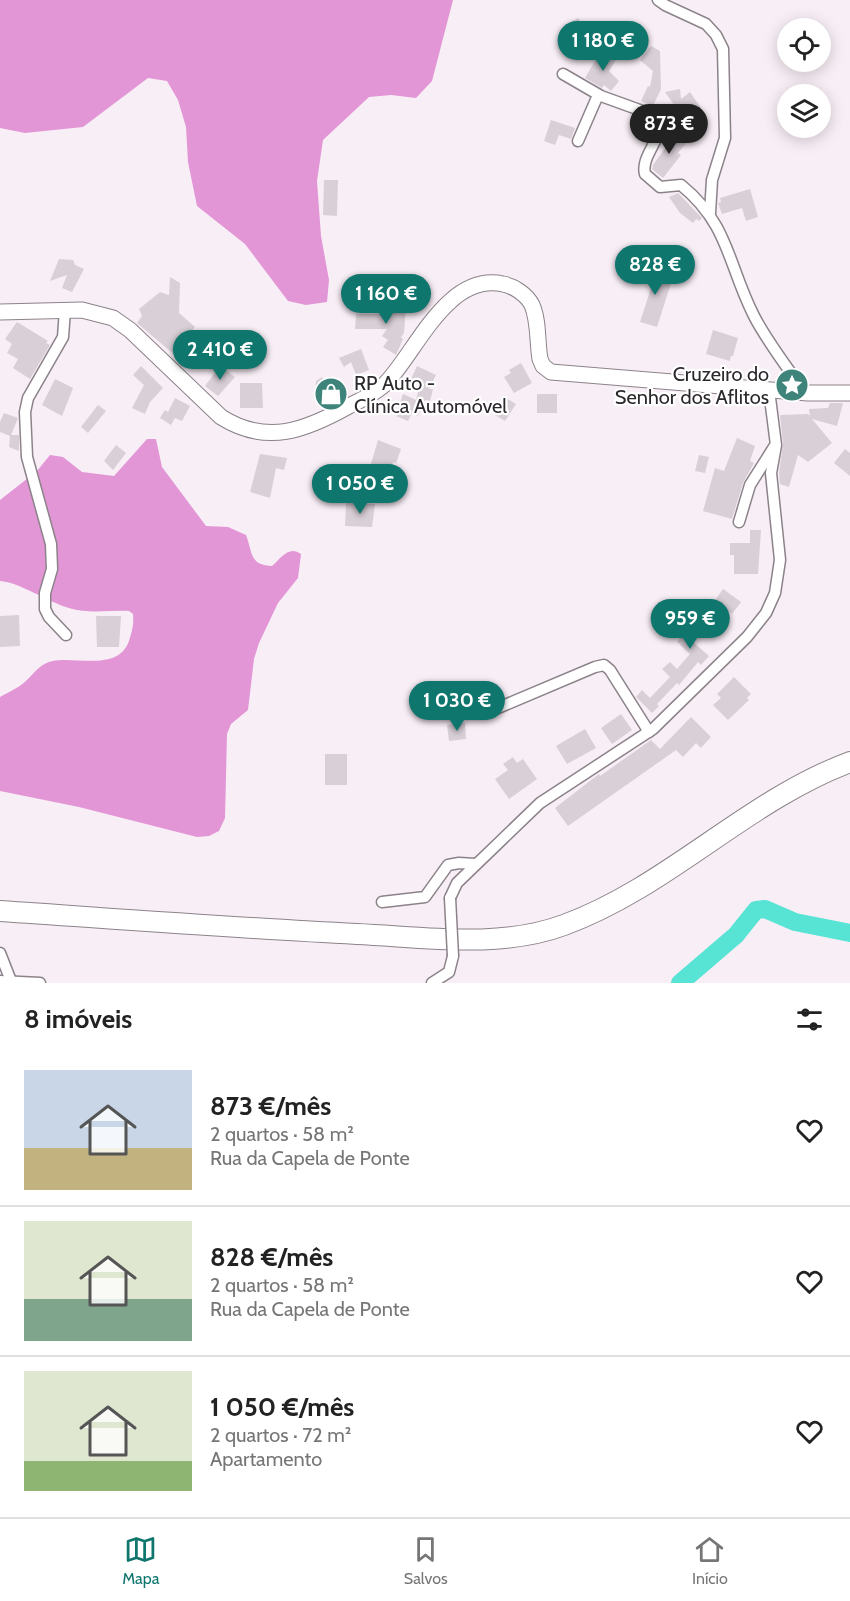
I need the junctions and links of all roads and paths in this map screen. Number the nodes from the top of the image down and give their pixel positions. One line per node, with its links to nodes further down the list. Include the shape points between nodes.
1 (658, 0): 5 (street, via 706,24 723,49 725,138 712,180)
2 (563, 74): 3 (street)
3 (598, 95): 4 (street); 5 (street, via 653,115 660,124 644,164 645,174 660,187 682,186)
4 (578, 141)
5 (710, 213): 8 (street, via 755,317)
6 (65, 310): 7 (street); 9 (street, via 92,312 116,320 221,417 257,431 279,433 318,423 378,389 439,311 467,291 487,284 505,285 520,292 533,308 540,359 548,371); 14 (street, via 62,339 28,398 25,412 27,458 51,544 52,569 45,607)
7 (0, 312)
8 (788, 368): 9 (street, via 786,380); 10 (street)
9 (774, 390): 10 (street); 12 (street)
10 (804, 393): 11 (street)
11 (850, 393)
12 (776, 445): 13 (street, via 750,485); 16 (street, via 771,473 780,560 771,603 751,633)
13 (739, 522)
14 (66, 634)
15 (486, 712): 16 (street, via 604,665)
16 (650, 732): 19 (street, via 540,803)
17 (850, 752): 20 (highway, via 777,786 637,879 598,900 528,925 411,926)
18 (850, 762): 22 (highway, via 771,801 621,900 573,922 533,934 499,939 442,938)
19 (476, 864): 21 (street, via 447,865 425,897); 26 (street, bridge, via 456,885 450,898 453,956 449,972)
20 (0, 901)
21 (382, 902)
22 (0, 911)
23 (0, 953): 24 (street)
24 (6, 981): 25 (street)
25 (40, 983)
26 (432, 983)

